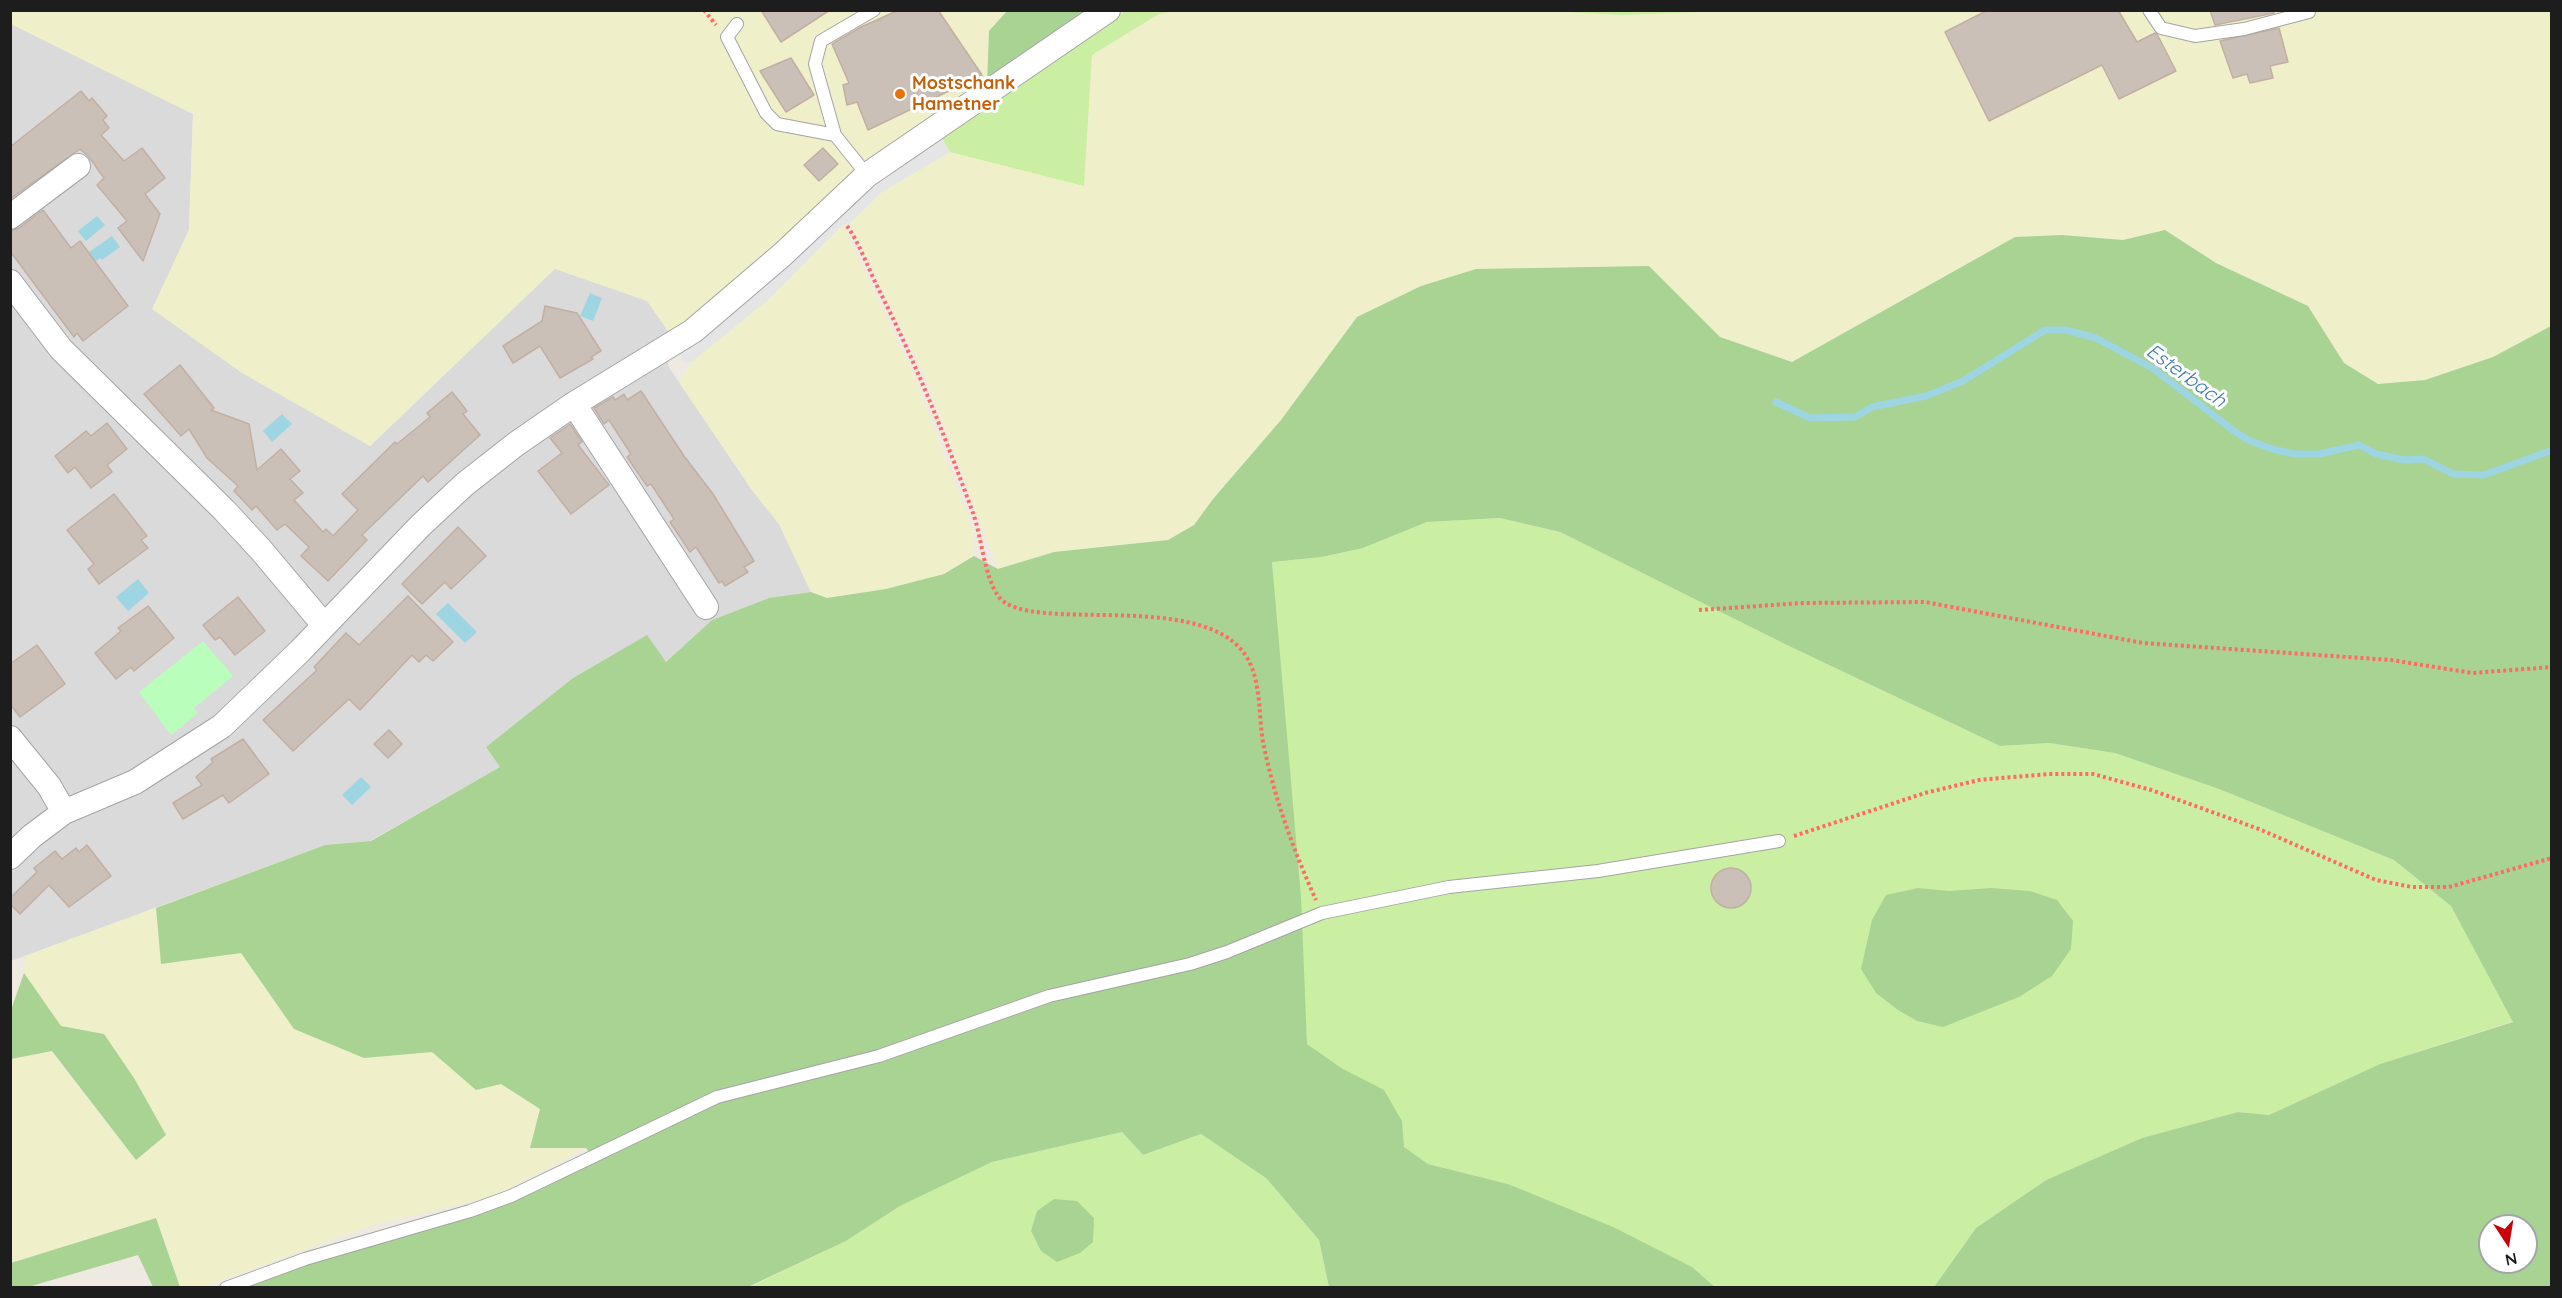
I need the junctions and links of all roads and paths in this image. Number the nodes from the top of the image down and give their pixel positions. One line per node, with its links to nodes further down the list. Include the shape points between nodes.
1 (874, 10): 6 (lane, via 821,41 815,64)
2 (1108, 10): 8 (street)
3 (2149, 10): 4 (lane, via 2161,28 2195,36 2244,29)
4 (2309, 12)
5 (737, 24): 6 (lane, via 727,38 765,113 777,124)
6 (835, 135): 8 (lane)
7 (78, 166): 10 (street)
8 (867, 175): 9 (street)
9 (832, 206): 12 (street, via 774,263 693,331); 22 (path, via 849,230 929,400 979,529 993,587 1001,599 1036,612 1161,618 1204,627 1230,638 1245,654 1255,675 1263,742 1277,800)
10 (10, 217)
11 (10, 282): 15 (street, via 61,349 224,510)
12 (574, 404): 13 (street); 15 (street, via 465,484)
13 (706, 607)
14 (1699, 610): 16 (path, via 1803,603 1925,602 2143,643 2391,660 2472,673)
15 (324, 625): 18 (street, via 222,726 135,782)
16 (2552, 668)
17 (10, 738): 18 (street, via 49,786)
18 (64, 812): 20 (street)
19 (1779, 841): 21 (path, via 1925,793 1979,780 2093,774 2151,790 2259,829 2395,885 2450,887); 22 (lane, via 1598,871 1449,887)
20 (10, 857)
21 (2552, 858)
22 (1322, 913): 23 (lane, via 1190,964 1049,996 879,1056 717,1097 511,1196)
23 (226, 1287)

